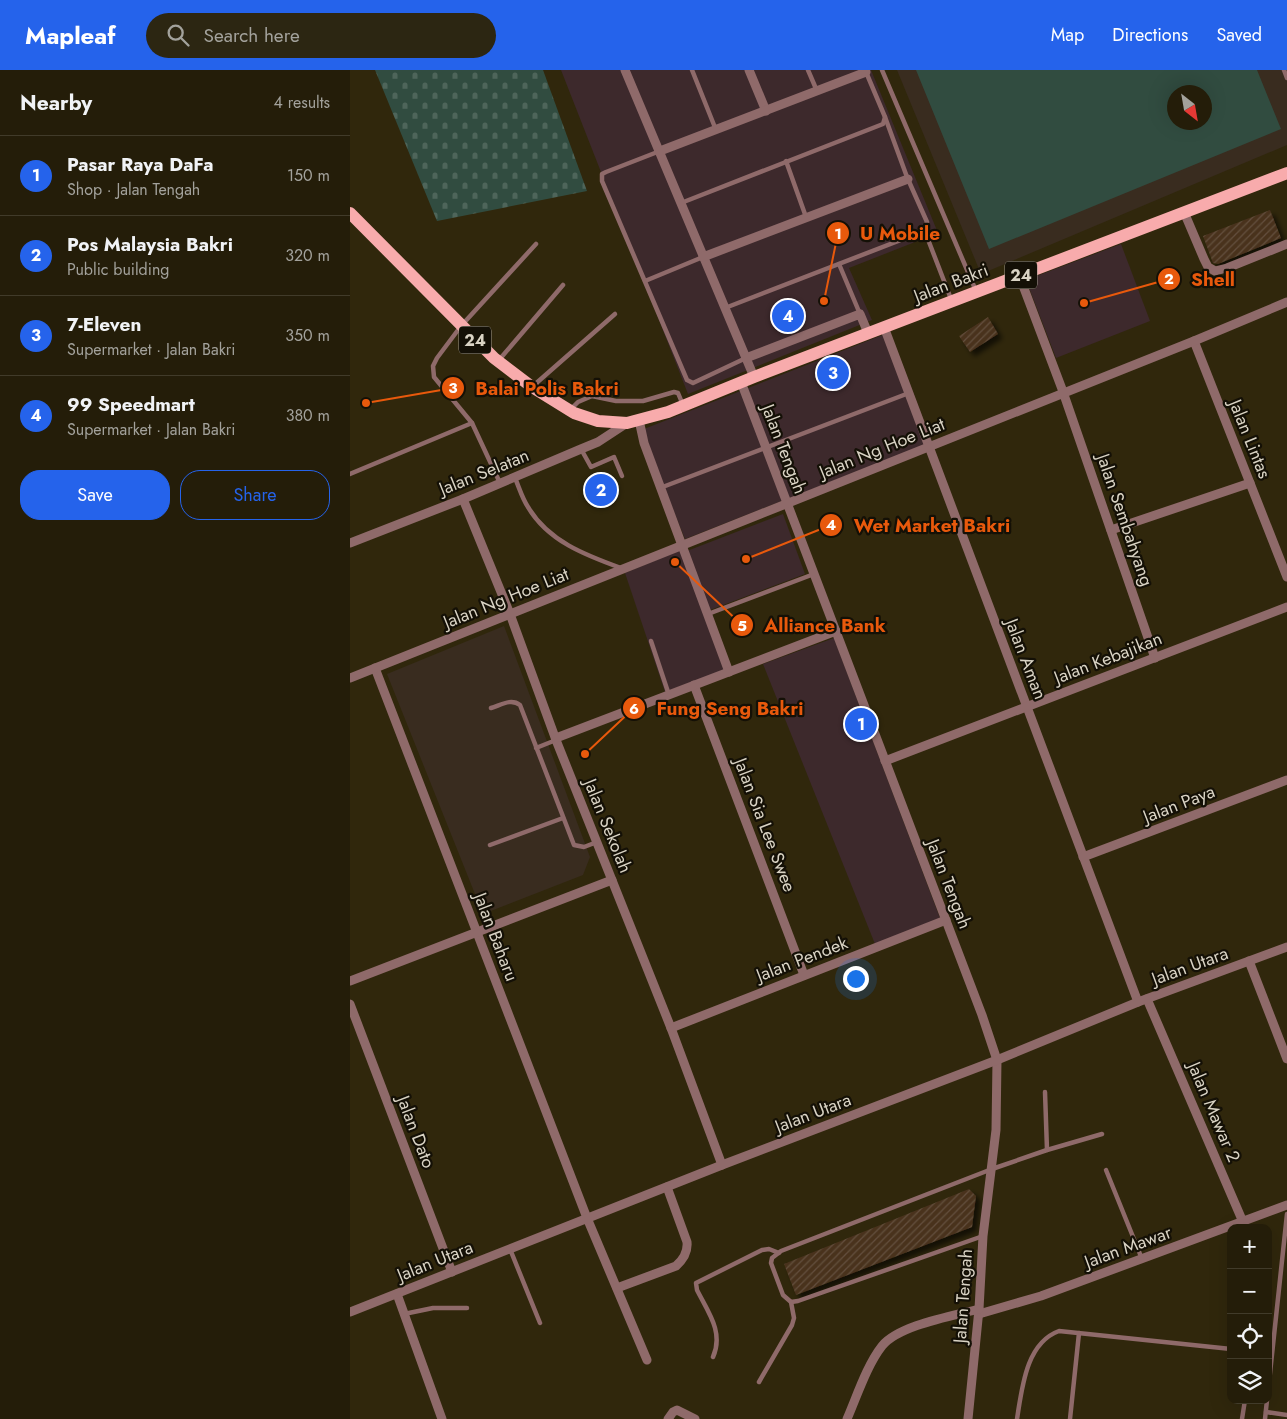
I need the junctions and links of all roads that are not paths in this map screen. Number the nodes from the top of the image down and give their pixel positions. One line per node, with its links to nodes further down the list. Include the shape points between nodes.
1 (625, 70): 13 (street)
2 (692, 70): 12 (lane)
3 (749, 70): 10 (street)
4 (808, 70): 9 (lane)
5 (882, 70): 29 (lane)
6 (1284, 70): 8 (lane)
7 (866, 71): 9 (street); 11 (lane)
8 (1287, 78)
9 (816, 91): 10 (street)
10 (766, 111): 12 (street)
11 (885, 117): 14 (lane, via 879,127); 16 (lane)
12 (716, 130): 13 (street)
13 (660, 151): 17 (street); 27 (lane, via 606,172 601,178)
14 (786, 161): 17 (lane); 20 (lane)
15 (1287, 173): 18 (main road, Jalan Bakri / 24)
16 (908, 179): 20 (street); 25 (lane, via 927,222 924,231)
17 (680, 203): 24 (street)
18 (1184, 212): 23 (street, via 1208,267 1215,271); 26 (main road, Jalan Bakri / 24)
19 (350, 213): 35 (main road, 24)
20 (807, 218): 24 (street)
21 (929, 242): 30 (lane)
22 (536, 244): 35 (lane)
23 (1287, 244)
24 (703, 257): 27 (lane); 32 (street)
25 (839, 264): 32 (lane); 34 (lane)
26 (1019, 276): 29 (main road, Jalan Bakri / 24); 44 (street, Jalan Sembahyang)
27 (644, 281): 39 (lane, via 689,382)
28 (563, 285): 40 (lane)
29 (976, 292): 30 (main road, Jalan Bakri / 24)
30 (952, 301): 36 (main road, Jalan Bakri / 24)
31 (1287, 302): 38 (street, Jalan Ng Hoe Liat)
32 (725, 308): 39 (street)
33 (615, 314): 43 (lane)
34 (860, 314): 37 (street); 39 (street)
35 (461, 326): 40 (main road, 24); 49 (lane, via 437,358 433,372)
36 (884, 327): 37 (main road, Jalan Bakri / 24); 45 (street, Jalan Aman)
37 (868, 333): 41 (main road, Jalan Bakri / 24)
38 (1194, 341): 44 (street, Jalan Ng Hoe Liat); 56 (street, Jalan Lintas)
39 (746, 358): 41 (street)
40 (498, 361): 43 (main road, 24)
41 (754, 377): 42 (main road, Jalan Bakri / 24)
42 (741, 382): 46 (main road, Jalan Bakri / 24); 50 (street, Jalan Tengah)
43 (532, 387): 47 (main road, 24)
44 (1062, 388): 51 (street, Jalan Ng Hoe Liat); 61 (street, Jalan Sembahyang)
45 (909, 393): 50 (lane); 51 (street, Jalan Aman)
46 (684, 406): 47 (lane, via 678,393 674,392 643,401 616,401 592,396 578,402); 48 (main road, Jalan Bakri / 24)
47 (570, 411): 48 (main road, 24, via 598,421)
48 (633, 422): 52 (street, Jalan Selatan); 58 (street, via 643,438)
49 (472, 423): 53 (lane); 57 (lane)
50 (766, 447): 58 (lane); 60 (street, Jalan Tengah)
51 (929, 447): 60 (street, Jalan Ng Hoe Liat); 78 (street, Jalan Aman)
52 (581, 449): 54 (lane, via 590,467 614,457); 55 (street, Jalan Selatan)
53 (350, 474)
54 (622, 476)
55 (514, 478): 57 (street, Jalan Selatan); 64 (lane, via 527,506 541,525 561,542)
56 (1250, 483): 61 (street); 66 (street, Jalan Lintas)
57 (500, 484): 59 (street, Jalan Selatan)
58 (660, 488): 63 (street)
59 (463, 499): 62 (street, Jalan Selatan); 68 (street, Jalan Sekolah)
60 (787, 503): 63 (street, Jalan Ng Hoe Liat); 65 (street, Jalan Tengah)
61 (1111, 530): 72 (street, Jalan Sembahyang)
62 (350, 543)
63 (682, 545): 64 (street, Jalan Ng Hoe Liat); 69 (street)
64 (623, 569): 68 (street, Jalan Ng Hoe Liat)
65 (814, 574): 69 (lane); 70 (street, Jalan Tengah)
66 (1287, 577)
67 (1287, 607): 72 (street, Jalan Kebajikan)
68 (510, 614): 73 (street, Jalan Ng Hoe Liat); 80 (street, Jalan Sekolah)
69 (707, 614): 74 (street)
70 (836, 631): 74 (street); 82 (street, Jalan Tengah)
71 (651, 641): 77 (lane)
72 (1155, 658): 78 (street, Jalan Kebajikan)
73 (375, 668): 75 (street, Jalan Ng Hoe Liat); 90 (street, Jalan Baharu)
74 (729, 672): 76 (street)
75 (350, 678)
76 (694, 685): 77 (street); 93 (street, Jalan Sia Lee Swee)
77 (669, 695): 80 (street)
78 (1027, 707): 82 (street, Jalan Kebajikan); 87 (street, Jalan Aman)
79 (491, 708): 81 (lane, via 511,701 518,703)
80 (556, 739): 81 (lane); 85 (street, Jalan Sekolah)
81 (536, 748): 84 (lane)
82 (885, 761): 89 (street, Jalan Tengah)
83 (1287, 780): 87 (street, Jalan Paya)
84 (563, 818): 85 (lane, via 574,845 584,847); 86 (lane)
85 (597, 842): 88 (street, Jalan Sekolah)
86 (490, 845)
87 (1083, 857): 95 (street, Jalan Aman)
88 (612, 880): 90 (street); 98 (street, Jalan Sekolah)
89 (946, 920): 93 (street, Jalan Pendek); 100 (street, Jalan Tengah)
90 (477, 932): 94 (street); 110 (street, Jalan Baharu)
91 (1287, 946): 92 (street, Jalan Utara)
92 (1248, 961): 96 (street, Jalan Utara); 99 (street)
93 (804, 975): 98 (street, Jalan Pendek)
94 (350, 981)
95 (1138, 1002): 96 (street, Jalan Utara); 100 (street, Jalan Utara)
96 (1149, 1003): 111 (street, Jalan Mawar 2)
97 (350, 1004): 116 (street, Jalan Dato)
98 (671, 1028): 104 (street, Jalan Sekolah)
99 (1287, 1059)
100 (997, 1060): 104 (street, Jalan Utara); 105 (street, Jalan Tengah)
101 (1045, 1092): 103 (lane)
102 (1102, 1134): 103 (lane)
103 (1047, 1150): 105 (lane)
104 (722, 1165): 107 (street, Jalan Utara)
105 (992, 1169): 112 (street, Jalan Tengah); 114 (lane)
106 (1106, 1170): 115 (lane)
107 (666, 1187): 110 (street, Jalan Utara); 117 (street, via 687,1242 683,1259 676,1266)
108 (1287, 1205): 111 (street, Jalan Mawar)
109 (1287, 1214): 128 (lane)
110 (587, 1218): 113 (street, Jalan Utara); 117 (street, Jalan Baharu)
111 (1243, 1222): 115 (street, Jalan Mawar)
112 (983, 1236): 119 (lane); 122 (street, Jalan Tengah)
113 (510, 1249): 116 (street, Jalan Utara); 124 (lane)
114 (779, 1252): 119 (lane, via 771,1263 782,1295); 127 (lane, via 762,1250 696,1283 718,1339)
115 (1142, 1259): 122 (street, Jalan Mawar, via 1041,1296)
116 (452, 1272): 118 (street, Jalan Utara)
117 (617, 1288): 129 (street, Jalan Baharu)
118 (396, 1294): 121 (street, Jalan Utara); 123 (street)
119 (792, 1302): 130 (lane, via 792,1325)
120 (467, 1308): 123 (lane, via 432,1308)
121 (350, 1312)
122 (979, 1312): 138 (street, Jalan Mawar, via 916,1326 883,1344); 139 (street, Jalan Tengah)
123 (404, 1314): 135 (street)
124 (540, 1323)
125 (1079, 1333): 126 (lane); 140 (lane, via 1059,1331 1038,1346 1027,1368); 141 (lane)
126 (1227, 1350)
127 (713, 1357)
128 (1272, 1359)
129 (647, 1360)
130 (759, 1382)
131 (1244, 1404): 142 (lane)
132 (1267, 1404): 133 (lane)
133 (1266, 1412): 134 (lane); 143 (lane)
134 (1287, 1415)
135 (442, 1419)
136 (668, 1419): 137 (street, via 677,1410)
137 (695, 1419)
138 (847, 1419)
139 (968, 1419)
140 (1018, 1419)
141 (1070, 1419)
142 (1242, 1419)
143 (1265, 1419)

